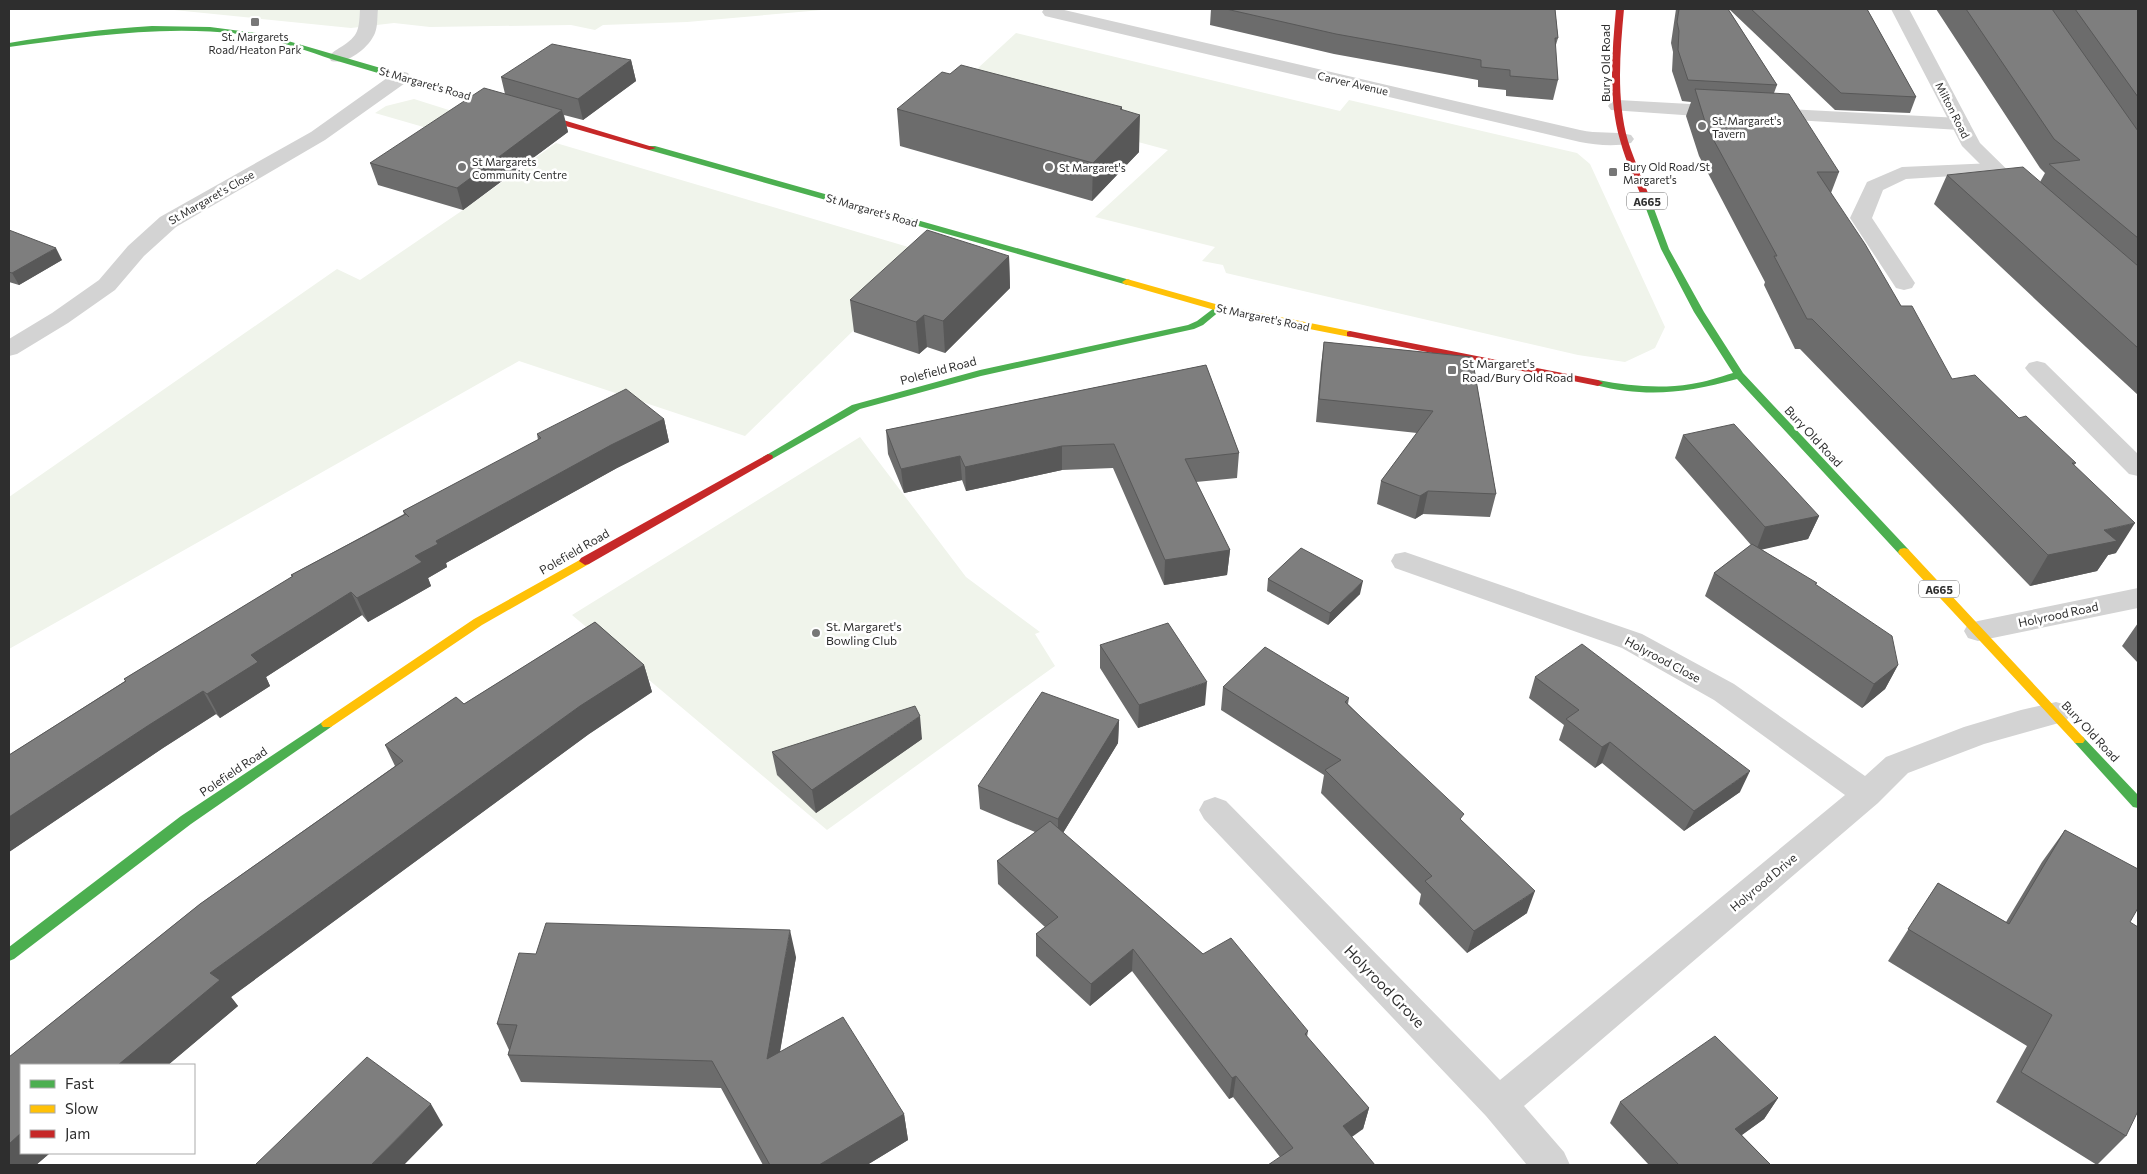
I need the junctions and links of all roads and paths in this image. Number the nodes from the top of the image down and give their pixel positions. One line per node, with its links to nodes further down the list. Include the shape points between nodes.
1 (369, 9): 6 (street, via 367,35 362,42)
2 (1620, 9): 8 (street, Bury Old Road / A665)
3 (1900, 9): 9 (street, Milton Road)
4 (1051, 12): 10 (street, Carver Avenue, via 1077,24 1580,136)
5 (9, 45): 6 (street, St Margaret's Road, via 104,33 187,28 243,32)
6 (338, 57): 7 (street, St Margaret's Road)
7 (401, 77): 14 (street, St Margaret's Road); 15 (street, St Margaret's Close, via 318,136 168,222 107,285)
8 (1618, 106): 9 (street); 10 (street, Bury Old Road / A665)
9 (1960, 124): 11 (street, Milton Road, via 1972,146)
10 (1624, 139): 17 (street, Bury Old Road / A665, via 1665,248 1699,312)
11 (1994, 169): 12 (street, Milton Road); 13 (street, via 1902,173 1874,186 1861,218)
12 (2034, 206)
13 (1904, 283)
14 (1218, 308): 17 (street, St Margaret's Road, via 1621,388 1688,388); 26 (street, Polefield Road, via 1191,327 980,372 856,407 478,622 186,820)
15 (9, 348)
16 (2037, 368): 18 (street)
17 (1739, 375): 21 (street, Bury Old Road / A665)
18 (2138, 468)
19 (1405, 561): 23 (street, Holyrood Close, via 1632,640 1724,692)
20 (2138, 598): 21 (street, Holyrood Road)
21 (1978, 631): 22 (street, Bury Old Road / A665)
22 (2056, 713): 23 (street, Holyrood Drive, via 1975,734 1897,765); 24 (street, Bury Old Road / A665)
23 (1867, 794): 27 (street, Holyrood Drive)
24 (2138, 803)
25 (1215, 810): 27 (street, Holyrood Grove)
26 (9, 955)
27 (1498, 1104): 28 (street, Holyrood Grove)
28 (1551, 1165)

